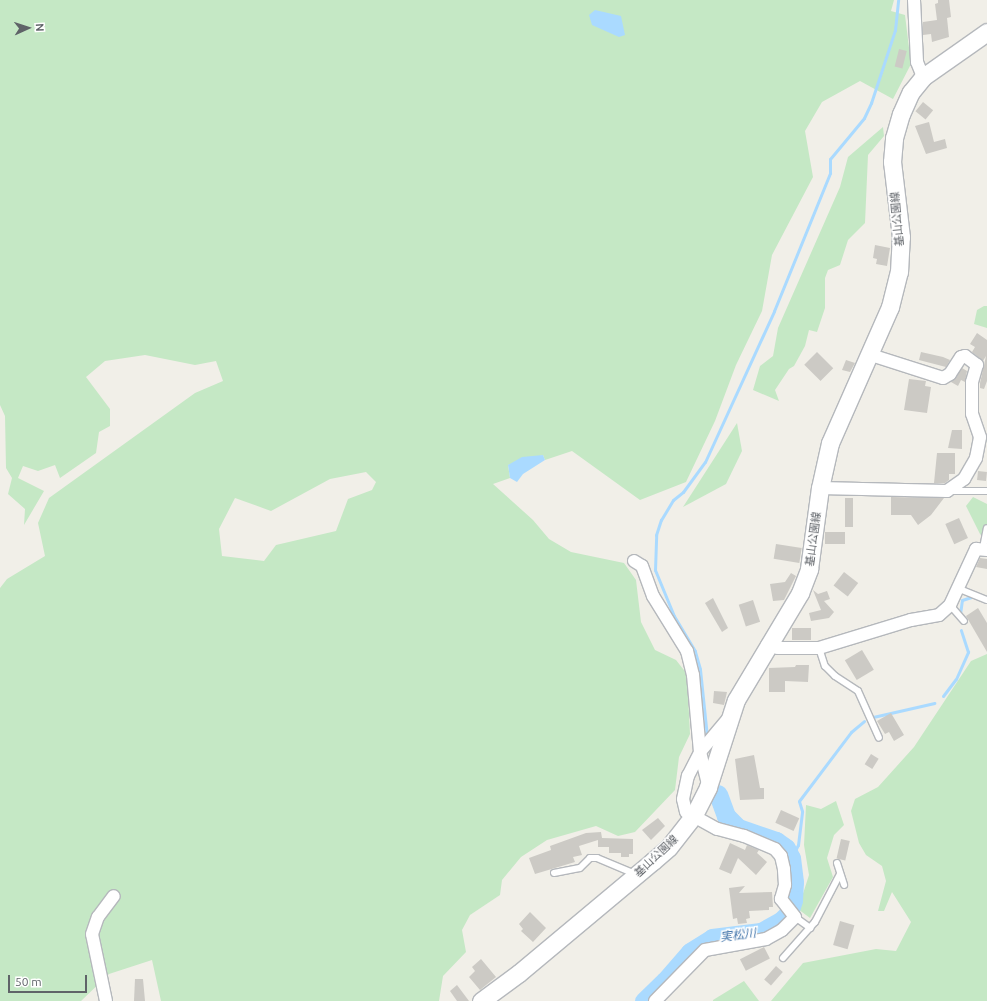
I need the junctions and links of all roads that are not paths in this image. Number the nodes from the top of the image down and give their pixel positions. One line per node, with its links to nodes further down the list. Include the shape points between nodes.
1 (914, 0): 3 (street, via 917,62)
2 (987, 32): 3 (main road, 基山公園線)
3 (923, 77): 4 (main road, 基山公園線, via 909,97 894,138 892,162 901,237 899,272 890,306)
4 (871, 355): 5 (main road, 基山公園線, via 830,443); 6 (street, via 943,378 950,374 961,357 965,356 978,365 972,382 972,414 980,437 976,458 964,479)
5 (820, 488): 6 (street); 15 (main road, 基山公園線, via 809,569 800,593)
6 (947, 491): 7 (lane)
7 (987, 491)
8 (987, 528): 9 (lane)
9 (985, 549): 11 (street, via 976,549)
10 (634, 561): 19 (street, via 642,566 653,596 687,651 693,675)
11 (957, 588): 12 (lane); 13 (street)
12 (987, 600)
13 (950, 605): 14 (lane); 16 (street, via 939,615 911,620)
14 (964, 621)
15 (767, 645): 16 (street, via 778,648); 17 (main road, 基山公園線, via 744,683)
16 (819, 648): 18 (lane, via 825,666 858,691)
17 (728, 720): 19 (street); 20 (main road, 基山公園線)
18 (879, 738)
19 (700, 752): 20 (street); 21 (street, via 688,776 683,799 686,812)
20 (708, 787): 21 (main road, 基山公園線)
21 (694, 815): 25 (main road, 基山公園線, via 669,847); 28 (street, via 716,829 744,836 775,849 781,856 784,869 785,885 781,900)
22 (837, 863): 24 (lane)
23 (554, 873): 25 (lane, via 576,869 590,858 597,858 610,865 627,868)
24 (840, 874): 26 (lane); 29 (lane)
25 (637, 875): 32 (main road, 基山公園線, via 519,973)
26 (844, 886)
27 (114, 896): 31 (street, via 98,917 92,934)
28 (794, 917): 29 (lane); 33 (street, via 782,930 766,939 706,950)
29 (810, 928): 30 (lane)
30 (783, 958)
31 (106, 1001)
32 (481, 1001)
33 (656, 1001)

